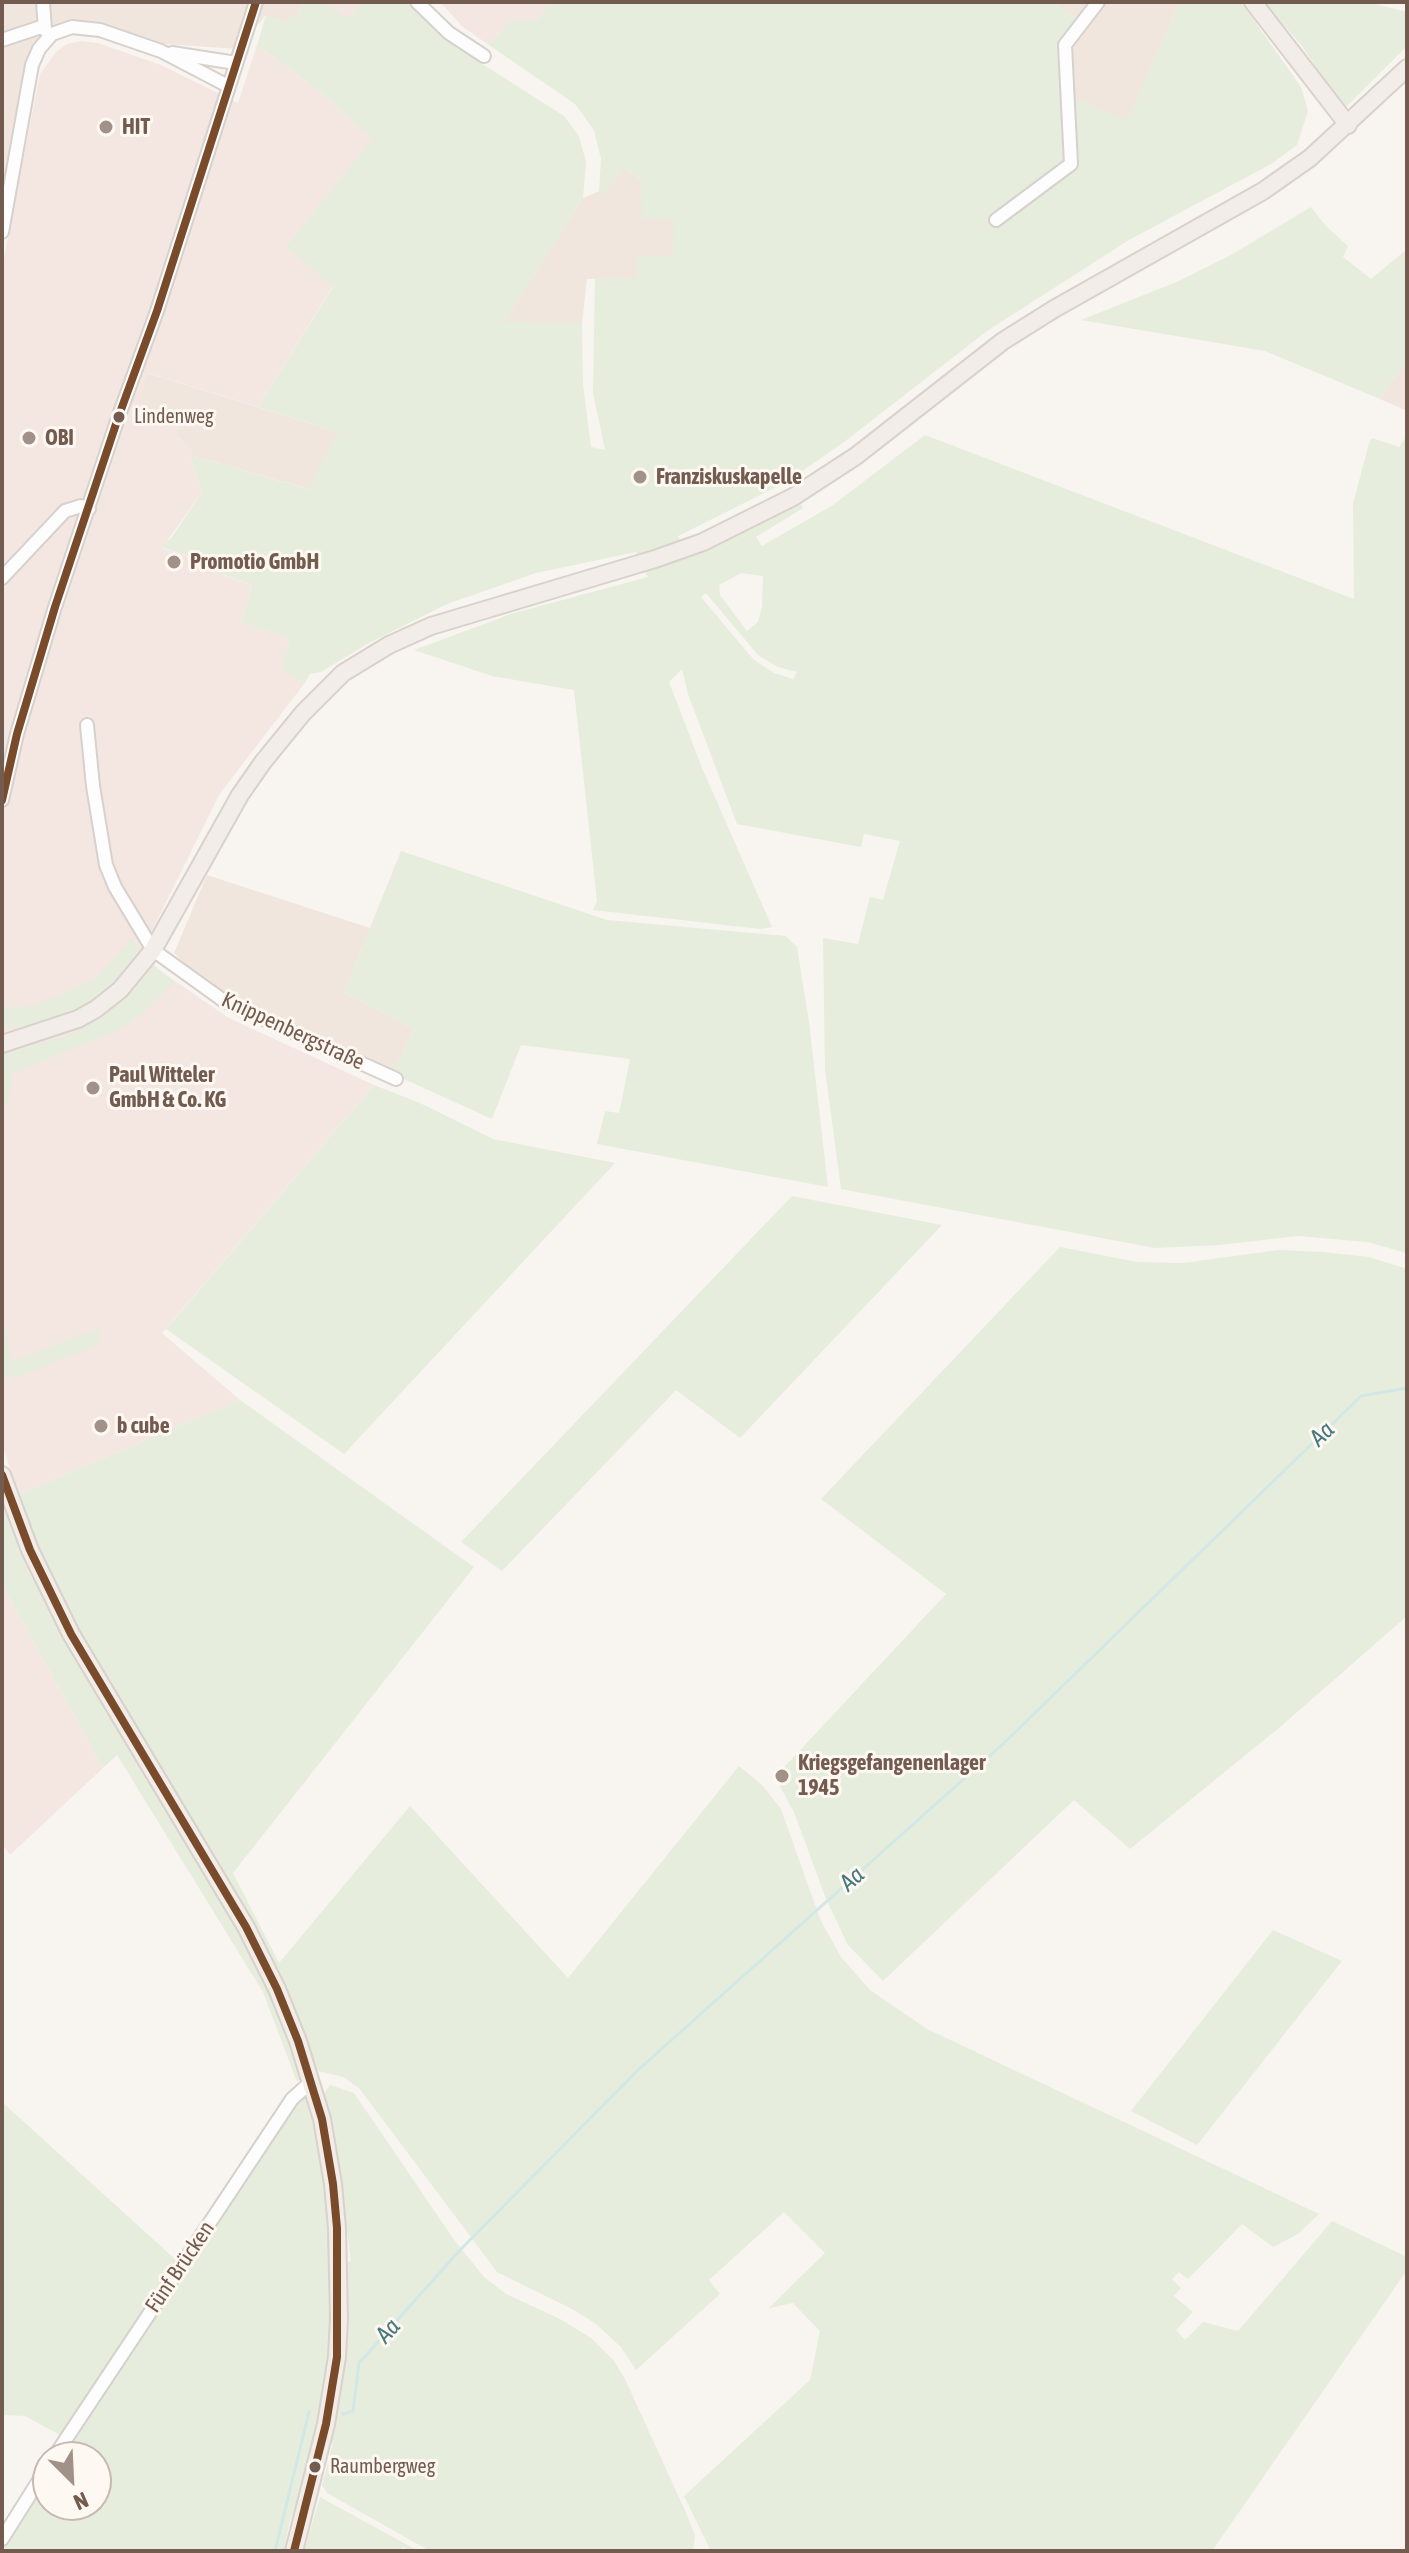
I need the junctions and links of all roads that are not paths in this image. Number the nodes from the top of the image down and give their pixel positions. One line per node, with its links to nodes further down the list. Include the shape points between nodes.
1 (43, 2): 6 (street)
2 (256, 2): 10 (street)
3 (417, 2): 9 (street, via 449,33)
4 (1098, 2): 14 (street, via 1065,45 1071,164)
5 (1253, 2): 13 (main road)
6 (47, 31): 7 (street); 8 (street, via 85,27); 15 (street, via 32,65)
7 (2, 40)
8 (161, 51): 10 (street); 12 (street)
9 (484, 56)
10 (236, 63): 12 (street)
11 (1407, 68): 13 (main road)
12 (228, 86): 16 (street)
13 (1348, 125): 20 (main road, via 1263,191 1003,341 856,456 793,497 703,542 431,626 343,673 255,773)
14 (996, 220)
15 (2, 232)
16 (89, 509): 17 (street, via 76,506 65,511); 19 (street, via 17,734)
17 (2, 578)
18 (87, 725): 20 (street, Knippenbergstraße, via 106,865)
19 (2, 800)
20 (153, 950): 21 (main road, via 109,1000 61,1027); 24 (street, Knippenbergstraße, via 224,1001)
21 (37, 1032): 22 (main road); 23 (main road)
22 (2, 1033)
23 (2, 1044)
24 (396, 1079)
25 (2, 1475): 26 (main road, via 48,1588 246,1927 277,1989)
26 (311, 2082): 27 (street, Fünf Brücken, via 292,2099); 30 (main road, via 333,2184 339,2318 326,2424)
27 (65, 2441)
28 (32, 2491): 29 (street)
29 (2, 2539)
30 (294, 2551)

